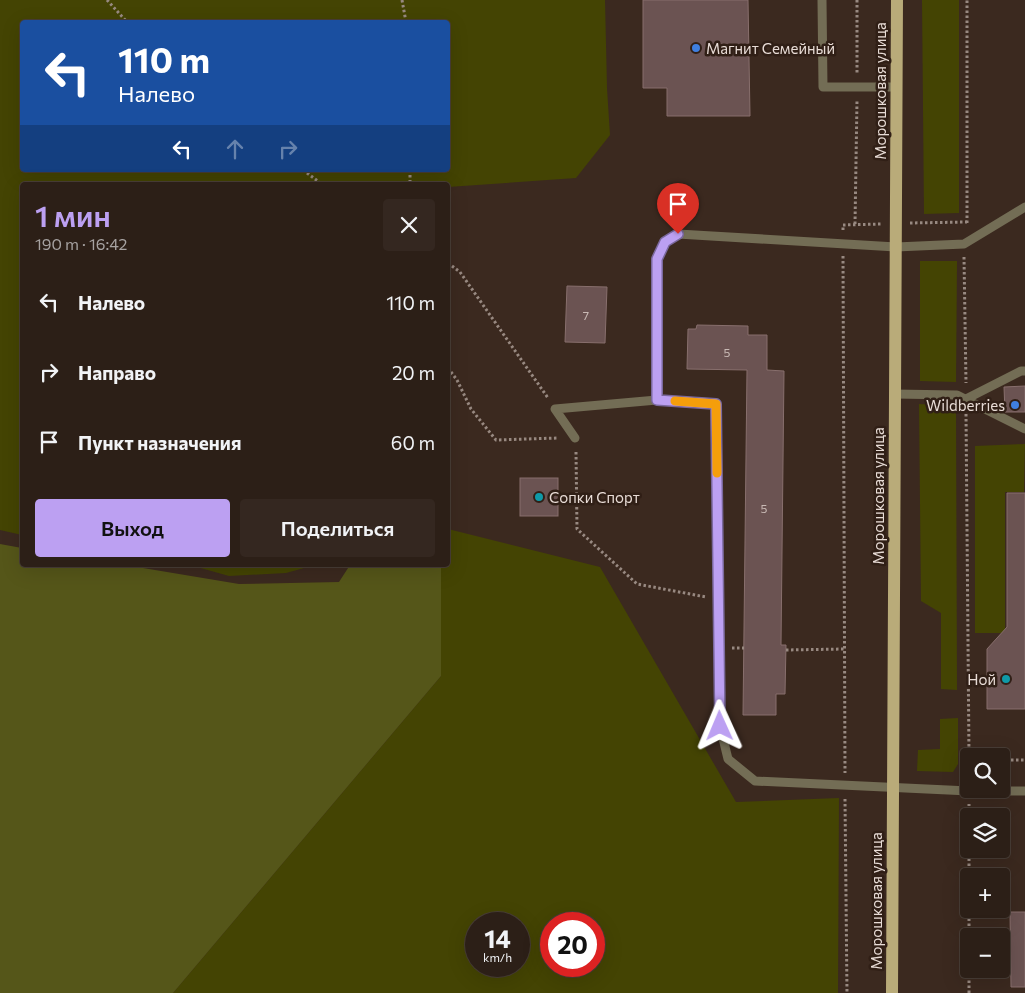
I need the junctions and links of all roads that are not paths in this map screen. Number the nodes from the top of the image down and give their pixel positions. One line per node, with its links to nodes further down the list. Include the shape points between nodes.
1 (822, 0): 3 (lane, via 822,87)
2 (897, 0): 3 (main road, Морошковая улица)
3 (896, 87): 5 (main road, Морошковая улица)
4 (1025, 207): 5 (lane, via 964,244)
5 (896, 247): 7 (main road, Морошковая улица); 9 (lane, via 678,234 665,242 657,259)
6 (1025, 371): 8 (lane)
7 (894, 394): 8 (lane, via 957,395); 12 (main road, Морошковая улица)
8 (966, 399): 10 (lane)
9 (657, 400): 11 (lane, via 555,409); 12 (lane, via 716,404 720,726 728,759 755,781)
10 (1025, 429)
11 (575, 438)
12 (893, 786): 13 (lane); 14 (main road, Морошковая улица)
13 (1025, 791)
14 (892, 993)

